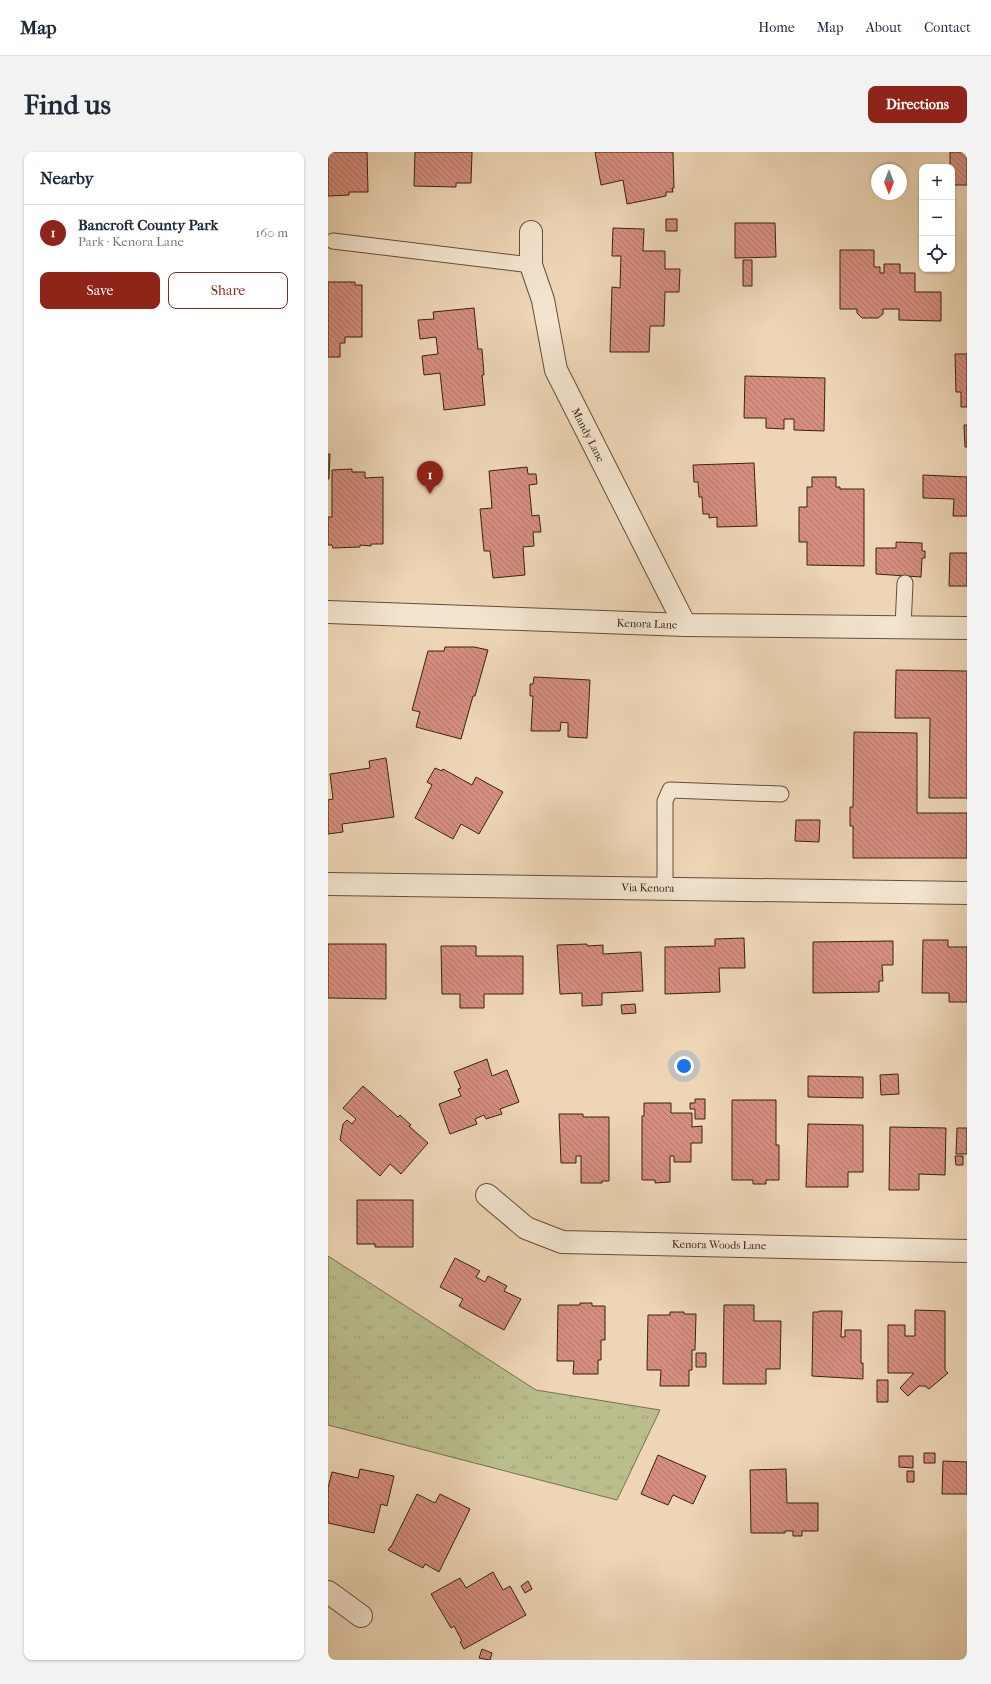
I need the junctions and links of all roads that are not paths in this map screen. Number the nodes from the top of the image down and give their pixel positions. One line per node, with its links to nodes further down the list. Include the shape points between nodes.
1 (531, 232): 3 (street, Mandy Lane)
2 (333, 241): 3 (lane)
3 (531, 265): 6 (street, Mandy Lane, via 543,300 556,370)
4 (905, 583): 7 (lane)
5 (328, 612): 6 (street, Kenora Lane)
6 (685, 625): 7 (street, Kenora Lane)
7 (903, 627): 8 (street, Kenora Lane)
8 (967, 628)
9 (781, 794): 11 (lane, via 670,790 665,801)
10 (328, 884): 11 (street, Via Kenora)
11 (665, 888): 12 (street, Via Kenora)
12 (967, 893)
13 (486, 1195): 14 (street, Kenora Woods Lane, via 526,1228 562,1242)
14 (967, 1251)
15 (328, 1592): 16 (street)
16 (361, 1616)

